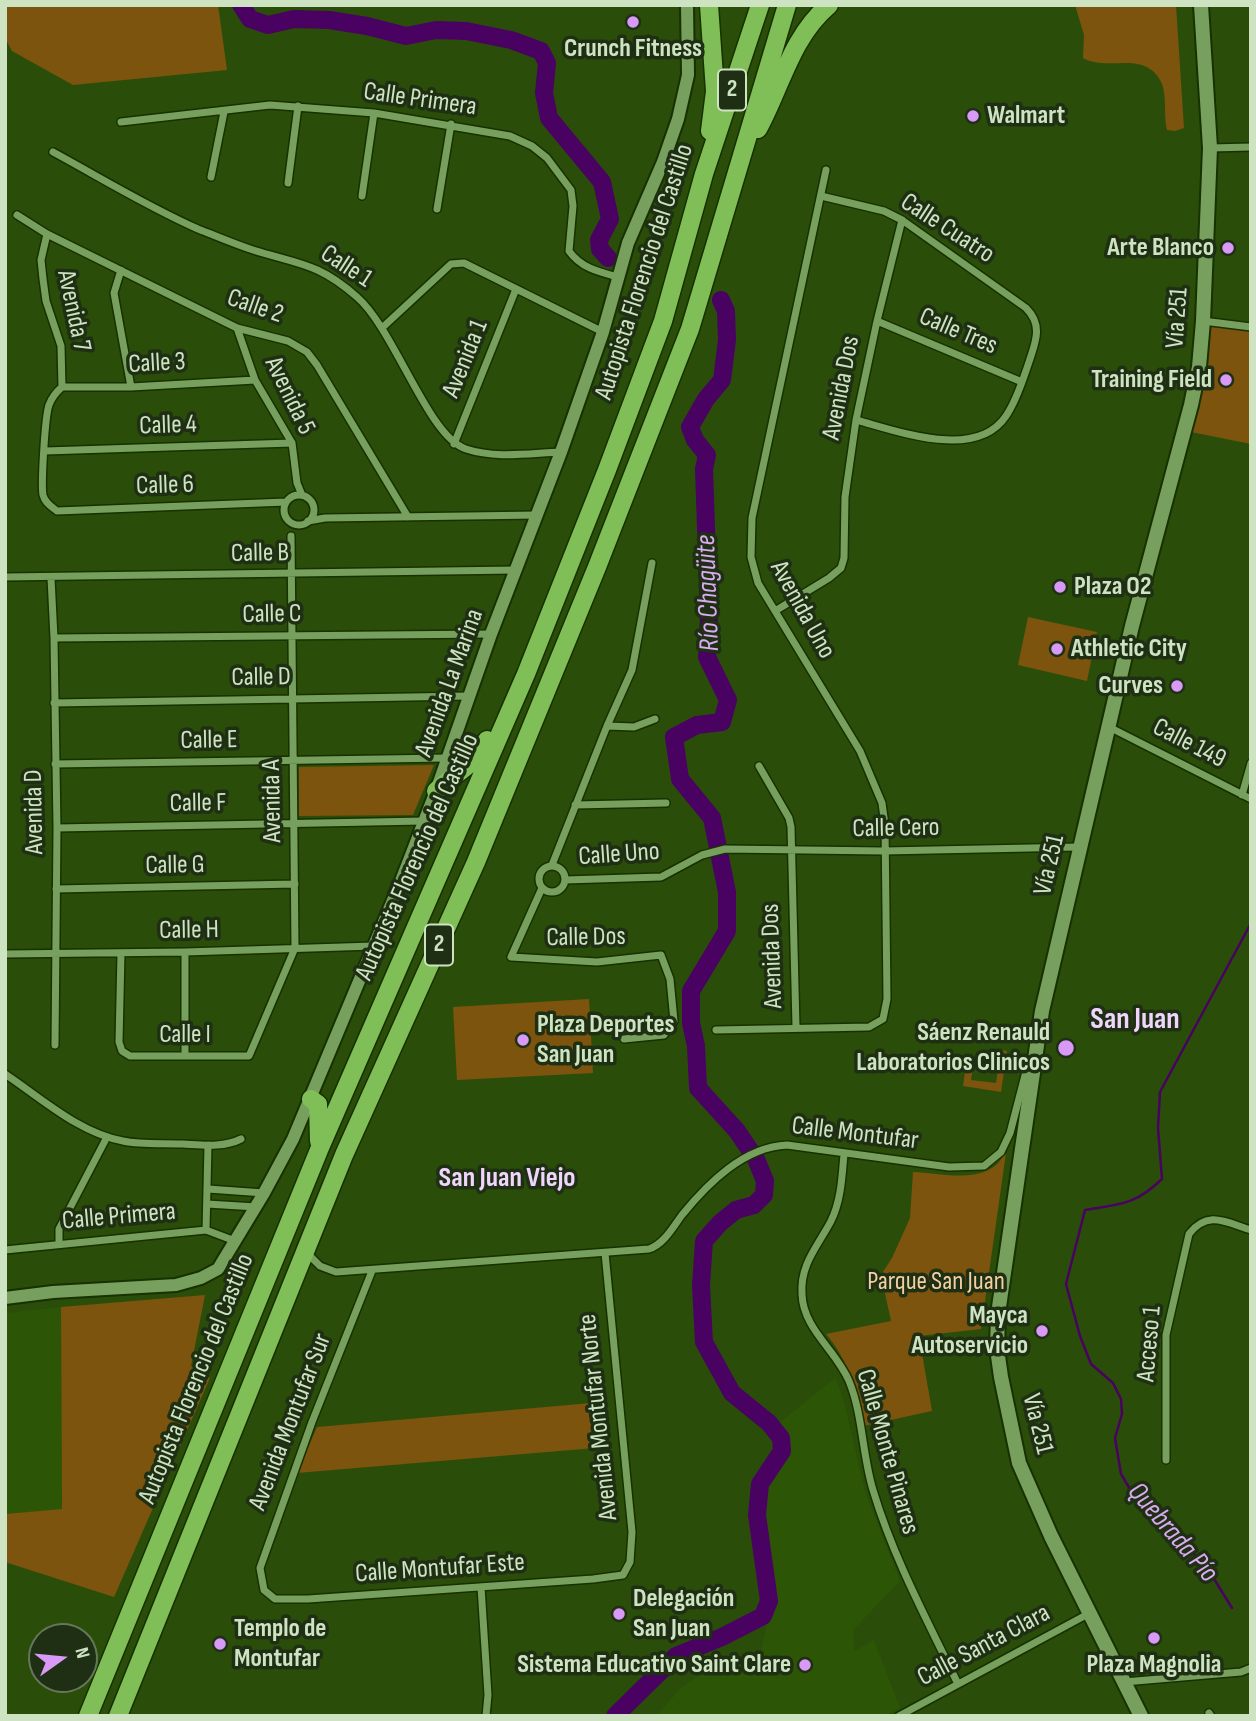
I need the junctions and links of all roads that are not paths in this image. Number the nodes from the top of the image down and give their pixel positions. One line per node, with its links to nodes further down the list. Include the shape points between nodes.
1 (687, 5): 27 (street, Avenida La Marina, via 685,93)
2 (709, 5): 17 (highway, via 715,91)
3 (760, 5): 17 (highway, Autopista Florencio del Castillo / 2)
4 (787, 5): 15 (highway, Autopista Florencio del Castillo / 2)
5 (829, 5): 15 (highway, via 807,27)
6 (1201, 5): 13 (main road, Vía 251)
7 (298, 106): 8 (street, Calle Primera); 9 (street, Calle Primera); 19 (street)
8 (224, 112): 10 (street, Calle Primera); 18 (street)
9 (374, 113): 11 (street, Calle Primera); 20 (street)
10 (121, 122)
11 (451, 124): 22 (street); 27 (street, Calle Primera, via 510,136 547,158 571,190 569,251 592,270)
12 (1251, 147): 13 (street)
13 (1210, 148): 30 (main road, Vía 251)
14 (53, 152): 31 (street, Calle 1, via 195,228 318,268 357,296)
15 (739, 166): 121 (highway, Autopista Florencio del Castillo / 2, via 690,329 597,567 477,862 344,1155)
16 (826, 170): 21 (street, Avenida Uno)
17 (704, 174): 63 (highway, Autopista Florencio del Castillo / 2, via 663,321)
18 (211, 177)
19 (288, 183)
20 (362, 196)
21 (821, 196): 24 (street, Calle Cuatro, via 884,211); 59 (street, Avenida Uno, via 750,536 754,572)
22 (437, 209)
23 (17, 215): 25 (street, Calle 2)
24 (902, 220): 29 (street, Avenida Dos); 36 (street, Calle Cuatro, via 1026,308 1036,321 1037,338)
25 (47, 234): 26 (street, Calle 2); 37 (street, Avenida 7, via 41,260 46,301 61,346)
26 (121, 270): 33 (street, Calle 2); 38 (street, via 114,293)
27 (618, 277): 34 (street, Avenida La Marina)
28 (516, 289): 31 (street, via 458,262); 34 (street); 41 (street, Avenida 1)
29 (877, 321): 36 (street, Calle Tres); 39 (street, Avenida Dos)
30 (1203, 321): 32 (street); 69 (main road, Vía 251, via 1191,405)
31 (383, 327): 41 (street, Calle 1, via 436,423)
32 (1251, 327)
33 (237, 328): 35 (street, Avenida 5); 50 (street, Calle 2, via 288,341 307,352)
34 (603, 332): 43 (street, Avenida La Marina)
35 (255, 380): 38 (street, Calle 3); 40 (street, Avenida 5)
36 (1022, 382): 39 (street, via 1006,416 971,439 929,439)
37 (62, 387): 38 (street, Calle 3); 42 (street, Avenida 7, via 47,408)
38 (131, 387)
39 (856, 420): 59 (street, Avenida Dos, via 841,568)
40 (292, 443): 42 (street, Calle 4); 44 (street, Avenida 5)
41 (454, 444): 43 (street, via 497,454)
42 (45, 451): 48 (street, Avenida 7, via 42,492)
43 (561, 452): 49 (street, Avenida La Marina)
44 (297, 483): 45 (street, Avenida 5); 46 (street)
45 (302, 495): 46 (street); 47 (street)
46 (287, 503): 48 (street, Calle 6); 52 (street, via 291,522 300,525)
47 (314, 509): 51 (street); 52 (street)
48 (57, 511)
49 (539, 515): 50 (street); 55 (street, Avenida La Marina)
50 (408, 517): 51 (street)
51 (325, 518): 52 (street)
52 (308, 521)
53 (291, 536): 56 (street, Avenida A)
54 (652, 563): 68 (street, via 632,670)
55 (516, 570): 56 (street, Calle B); 60 (street, Avenida La Marina)
56 (291, 574): 58 (street, Calle B); 61 (street, Avenida A)
57 (5, 578): 58 (street, Calle B)
58 (51, 578): 62 (street, Avenida D)
59 (775, 611): 85 (street, Avenida Uno, via 870,770 882,803)
60 (491, 634): 61 (street, Calle C); 64 (street, Avenida La Marina)
61 (293, 636): 62 (street, Calle C); 65 (street, Avenida A)
62 (54, 638): 66 (street, Avenida D)
63 (526, 674): 75 (highway, via 472,764); 110 (highway, Autopista Florencio del Castillo / 2)
64 (469, 696): 65 (street, Calle D); 70 (street, Avenida La Marina)
65 (292, 698): 66 (street, Calle D); 71 (street, Avenida A)
66 (54, 703): 73 (street, Avenida D)
67 (655, 719): 68 (street, via 634,727)
68 (607, 726): 79 (street)
69 (1109, 726): 76 (street, Calle 149); 83 (main road, Vía 251)
70 (447, 758): 71 (street, Calle E); 75 (street, Avenida La Marina)
71 (294, 760): 73 (street, Calle E); 81 (street, Avenida A)
72 (1251, 763): 76 (street)
73 (55, 764): 82 (street, Avenida D)
74 (759, 766): 86 (street, Avenida Dos, via 789,818)
75 (436, 791): 80 (street, Avenida La Marina)
76 (1242, 795): 77 (street, Calle 149)
77 (1251, 799)
78 (666, 803): 79 (street)
79 (575, 805): 87 (street)
80 (424, 821): 81 (street, Calle F); 92 (street, Avenida La Marina)
81 (295, 822): 82 (street, Calle F); 89 (street, Avenida A)
82 (57, 828): 91 (street, Avenida D)
83 (1079, 847): 85 (street, Calle Cero); 98 (main road, Vía 251)
84 (713, 850): 86 (street, Calle Cero); 88 (street, Calle Uno, via 661,877)
85 (884, 850): 86 (street, Calle Cero); 99 (street, Avenida Uno, via 887,999 883,1019 859,1028)
86 (791, 851): 99 (street, Avenida Dos)
87 (552, 865): 88 (street, via 559,867); 90 (street, via 540,873)
88 (565, 880): 90 (street, via 556,891)
89 (295, 884): 91 (street, Calle G); 93 (street, Avenida A)
90 (542, 888): 101 (street, Calle Dos, via 512,957 597,962 661,955 670,979 674,1021 664,1035)
91 (56, 889): 97 (street, Avenida D)
92 (374, 946): 93 (street, Calle H); 106 (street, Avenida La Marina)
93 (295, 948): 95 (street, Calle H); 104 (street, Avenida A)
94 (121, 953): 95 (street, Calle H); 97 (street, Calle H); 103 (street, Calle I, via 122,1051 130,1056)
95 (185, 953): 103 (street)
96 (5, 954): 97 (street, Calle H)
97 (56, 954): 102 (street, Avenida D)
98 (1042, 1012): 111 (street, Calle Montufar, via 1010,1133 992,1161 961,1168); 129 (main road, Vía 251, via 998,1314 997,1349 1019,1463)
99 (796, 1027): 100 (street)
100 (716, 1030)
101 (624, 1039)
102 (55, 1045)
103 (185, 1056): 104 (street, Calle I)
104 (249, 1056)
105 (5, 1074): 107 (street, via 82,1126)
106 (311, 1099): 110 (highway, via 318,1104); 113 (street, Avenida La Marina)
107 (107, 1137): 109 (street); 119 (street, via 59,1229)
108 (241, 1139): 109 (street, via 230,1145)
109 (208, 1145): 112 (street)
110 (319, 1150): 133 (highway, Autopista Florencio del Castillo / 2)
111 (844, 1154): 122 (street, Calle Montufar, via 788,1146 763,1148 693,1202 660,1243 649,1249); 132 (street, Calle Monte Pinares, via 836,1207 803,1270 802,1298 813,1327 848,1380 871,1486 890,1542)
112 (208, 1189): 113 (street); 114 (street)
113 (264, 1193): 115 (street, Avenida La Marina)
114 (207, 1204): 115 (street); 116 (street)
115 (256, 1206): 118 (street, Avenida La Marina)
116 (206, 1230): 118 (street, Calle Primera); 119 (street, Calle Primera)
117 (1251, 1230): 125 (street, Acceso 1, via 1205,1219 1189,1234 1166,1335)
118 (236, 1242): 124 (street, Avenida La Marina, via 218,1269 176,1285)
119 (59, 1244): 120 (street, Calle Primera)
120 (5, 1250)
121 (307, 1252): 123 (street, Calle Montufar, via 327,1270); 134 (highway, Autopista Florencio del Castillo / 2)
122 (605, 1253): 123 (street, Calle Montufar); 126 (street, Avenida Montufar Norte, via 632,1532 630,1562)
123 (372, 1271): 128 (street, Avenida Montufar Sur, via 260,1568)
124 (5, 1298)
125 (1166, 1460)
126 (622, 1575): 127 (street, Calle Montufar Este)
127 (481, 1587): 128 (street, Calle Montufar Este, via 286,1600 275,1599); 135 (street)
128 (264, 1590)
129 (1088, 1614): 131 (main road, Vía 251); 132 (street, Calle Santa Clara)
130 (1251, 1668): 131 (street)
131 (1124, 1682): 137 (main road, Vía 251)
132 (958, 1684): 136 (street, Calle Santa Clara)
133 (89, 1716)
134 (118, 1716)
135 (486, 1716)
136 (899, 1716)
137 (1141, 1716)

